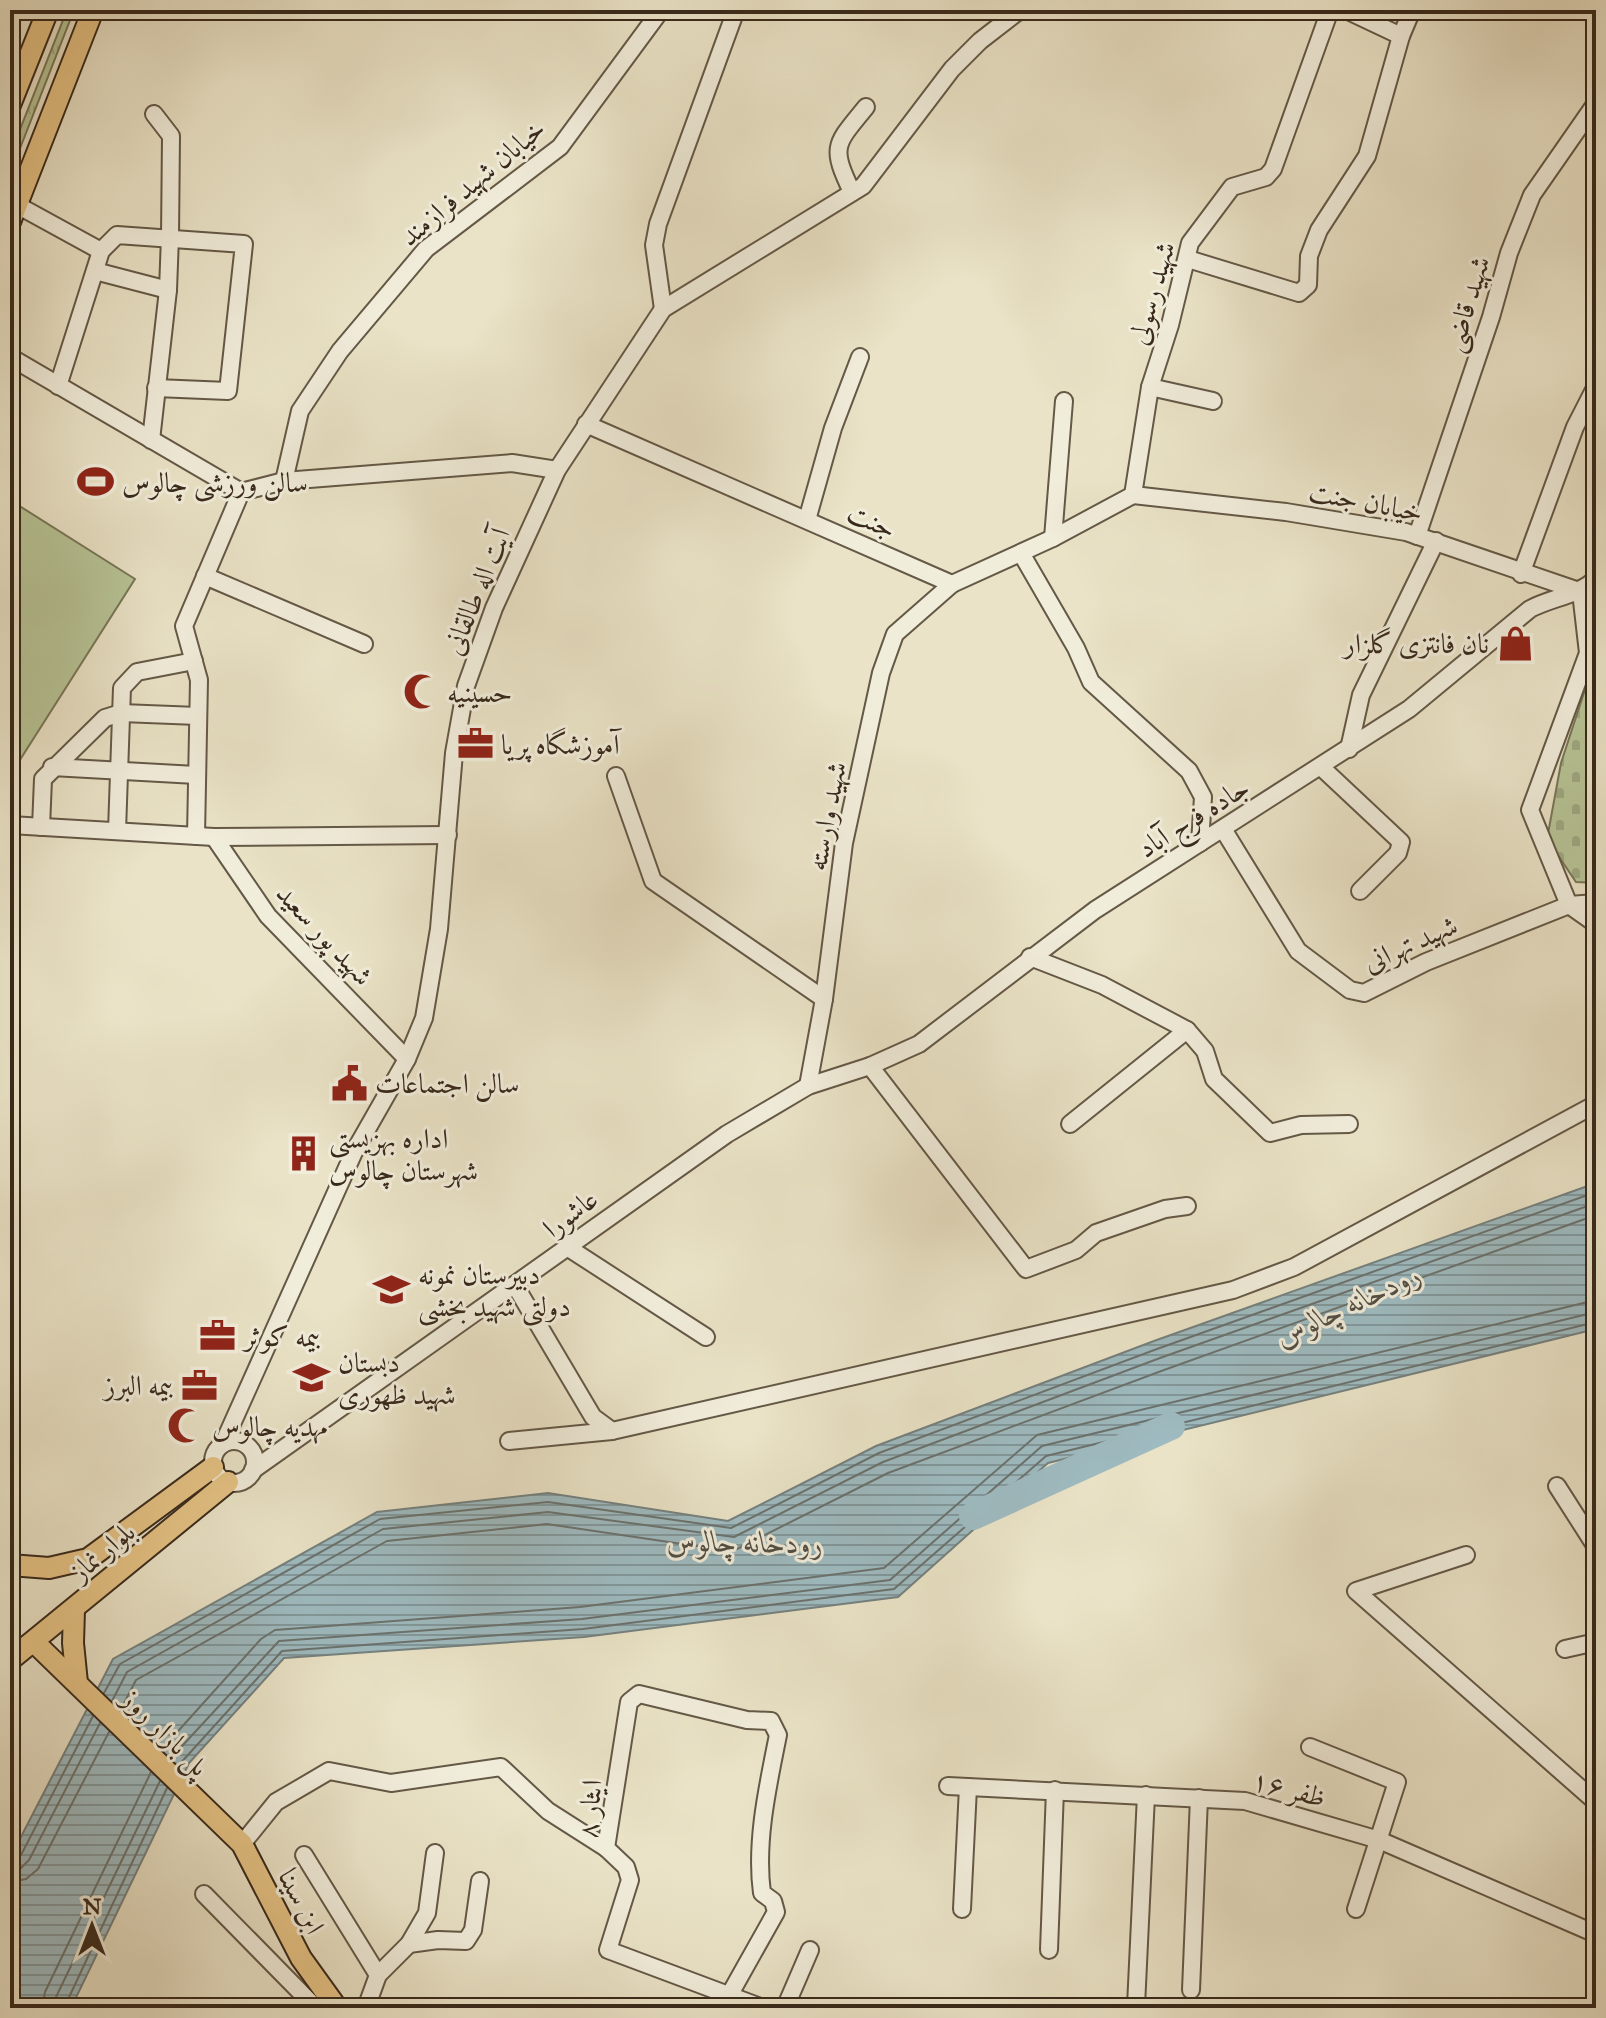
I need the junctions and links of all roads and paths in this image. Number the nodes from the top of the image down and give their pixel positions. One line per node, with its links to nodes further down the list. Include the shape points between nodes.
1 (48, 10): 11 (main road)
2 (93, 10): 15 (main road)
3 (661, 10): 33 (street, خیابان شهید فرازمند, via 560,147 426,249 340,351 300,411)
4 (736, 10): 21 (street, via 658,224 654,245)
5 (1020, 10): 14 (street, آیت اله طالقانی, via 952,69 863,186)
6 (1330, 10): 18 (street, شهید رسولی, via 1273,169 1266,177 1232,187 1190,243)
7 (1346, 10): 9 (street)
8 (1412, 10): 9 (street)
9 (1401, 36): 18 (street, via 1367,156 1319,230 1309,256 1308,285 1299,293)
10 (1596, 103): 37 (street, شهید قاضی, via 1532,195)
11 (10, 105)
12 (866, 107): 14 (street, via 839,140 837,162)
13 (154, 114): 16 (street, via 171,136)
14 (852, 192): 21 (street, آیت اله طالقانی)
15 (13, 213): 17 (street)
16 (170, 237): 17 (street, via 117,235); 20 (street); 27 (street, via 244,244 228,391)
17 (101, 251): 19 (street)
18 (1188, 259): 26 (street, شهید رسولی)
19 (95, 271): 20 (street); 24 (street)
20 (168, 290): 27 (street)
21 (663, 309): 30 (street, آیت اله طالقانی)
22 (10, 357): 24 (street)
23 (860, 357): 36 (street)
24 (58, 386): 31 (street)
25 (1596, 386): 41 (street, via 1575,427)
26 (1150, 387): 29 (street); 35 (street, شهید رسولی)
27 (156, 388): 31 (street)
28 (1064, 401): 38 (street)
29 (1213, 401)
30 (586, 424): 32 (street, آیت اله طالقانی); 36 (street, جنت)
31 (151, 440): 34 (street)
32 (557, 470): 33 (street, via 512,463); 60 (street, آیت اله طالقانی, via 494,608 466,686)
33 (284, 481): 34 (street)
34 (241, 492): 42 (street)
35 (1133, 495): 37 (street, خیابان جنت, via 1286,512); 38 (street)
36 (807, 520): 44 (street, جنت)
37 (1417, 536): 39 (street, خیابان جنت)
38 (1053, 538): 40 (street)
39 (1436, 541): 41 (street, خیابان جنت); 50 (street, via 1361,695)
40 (1021, 553): 44 (street); 63 (street, via 1091,682 1189,771 1203,797)
41 (1521, 574): 45 (street, خیابان جنت)
42 (205, 576): 46 (street); 47 (street, via 184,626)
43 (1596, 579): 45 (street, جاده فرج آباد)
44 (952, 584): 69 (street, شهید وارسته, via 895,634 881,673 844,843)
45 (1589, 592): 50 (street, جاده فرج آباد, via 1549,598 1530,609 1409,709); 66 (street, via 1588,653 1530,810)
46 (364, 644)
47 (194, 661): 48 (street, via 137,672 122,688); 49 (street)
48 (121, 713): 49 (street); 51 (street, via 105,718); 53 (street)
49 (198, 716): 54 (street)
50 (1349, 749): 52 (street, جاده فرج آباد)
51 (52, 767): 53 (street); 57 (street, via 43,779)
52 (1321, 767): 58 (street, جاده فرج آباد); 64 (street, via 1401,842 1398,853)
53 (120, 771): 54 (street); 59 (street)
54 (196, 775): 61 (street)
55 (616, 776): 69 (street, via 653,881)
56 (10, 825): 57 (street, شهید پور سعید)
57 (41, 827): 59 (street, شهید پور سعید)
58 (1223, 829): 63 (street, جاده فرج آباد); 66 (street, شهید تهرانی, via 1298,951 1350,990 1364,993 1426,962)
59 (117, 831): 61 (street, شهید پور سعید)
60 (448, 835): 62 (street, شهید پور سعید); 71 (street, آیت اله طالقانی, via 424,1018)
61 (196, 836): 62 (street, شهید پور سعید)
62 (214, 837): 71 (street, شهید پور سعید, via 268,916)
63 (1200, 843): 68 (street, جاده فرج آباد)
64 (1360, 891)
65 (1596, 903): 66 (street, شهید تهرانی)
66 (1569, 905): 67 (street)
67 (1596, 924)
68 (1030, 957): 70 (street, via 1102,985); 72 (street, جاده فرج آباد, via 919,1044)
69 (824, 999): 73 (street, شهید وارسته)
70 (1187, 1030): 75 (street); 76 (street, via 1205,1051 1214,1079 1270,1133 1301,1125)
71 (407, 1059): 81 (street, آیت اله طالقانی, via 354,1152)
72 (870, 1066): 73 (street, جاده فرج آباد); 77 (street, via 1026,1269 1076,1250 1096,1233)
73 (808, 1086): 78 (street, عاشورا, via 655,1182)
74 (1596, 1104): 82 (street, via 1294,1267 1233,1290)
75 (1070, 1124)
76 (1349, 1124)
77 (1187, 1206)
78 (567, 1247): 79 (street, عاشورا); 80 (street)
79 (516, 1287): 82 (street, via 593,1417); 85 (street, عاشورا)
80 (706, 1337)
81 (241, 1405): 84 (street, آیت اله طالقانی); 86 (street)
82 (612, 1431): 83 (street)
83 (509, 1441)
84 (223, 1444): 86 (street); 87 (street, via 214,1454)
85 (289, 1444): 86 (street); 88 (street, عاشورا)
86 (246, 1446): 88 (street, via 255,1460)
87 (213, 1467): 89 (street); 93 (main road, بلوار نماز, via 88,1559 49,1568)
88 (253, 1470): 89 (street, via 240,1482)
89 (228, 1482): 94 (main road, بلوار نماز)
90 (1557, 1486): 91 (street)
91 (1596, 1547)
92 (1466, 1555): 106 (street, via 1356,1591)
93 (10, 1565)
94 (74, 1610): 95 (main road, بلوار نماز); 99 (main road)
95 (34, 1642): 98 (main road, بلوار نماز); 99 (main road)
96 (1596, 1642): 97 (street)
97 (1565, 1649)
98 (10, 1660)
99 (77, 1683): 107 (main road, پل بازار روز)
100 (1310, 1747): 108 (street, via 1397,1782)
101 (948, 1786): 102 (street, ظفر ۱۶)
102 (968, 1787): 103 (street, ظفر ۱۶); 115 (street)
103 (1055, 1790): 104 (street, ظفر ۱۶); 120 (street)
104 (1146, 1795): 105 (street, ظفر ۱۶); 124 (street)
105 (1199, 1798): 108 (street, ظفر ۱۶, via 1245,1801); 122 (street)
106 (1596, 1802)
107 (217, 1821): 109 (main road, ابن سینا)
108 (1379, 1840): 116 (street); 117 (street, ظفر ۱۶)
109 (242, 1844): 110 (street, via 276,1802 329,1771 391,1783 501,1767 548,1811); 126 (main road, ابن سینا, via 301,1958)
110 (606, 1848): 123 (street, ایثار ۸, via 626,1867 630,1880 608,1950); 123 (street, ایثار ۸, via 629,1702 639,1694 771,1721 778,1735 766,1793 759,1876 762,1893 773,1901 776,1912)
111 (435, 1853): 118 (street, via 427,1913)
112 (304, 1855): 121 (street)
113 (480, 1881): 118 (street, via 473,1930 466,1941)
114 (204, 1894): 125 (street)
115 (962, 1909)
116 (1356, 1909)
117 (1596, 1934)
118 (409, 1944): 121 (street)
119 (810, 1950): 129 (street)
120 (1049, 1950)
121 (378, 1975): 127 (street)
122 (1191, 1990)
123 (730, 1994): 128 (street, ایثار ۸)
124 (1136, 2006)
125 (316, 2008)
126 (337, 2008)
127 (366, 2008)
128 (763, 2008)
129 (785, 2008)

